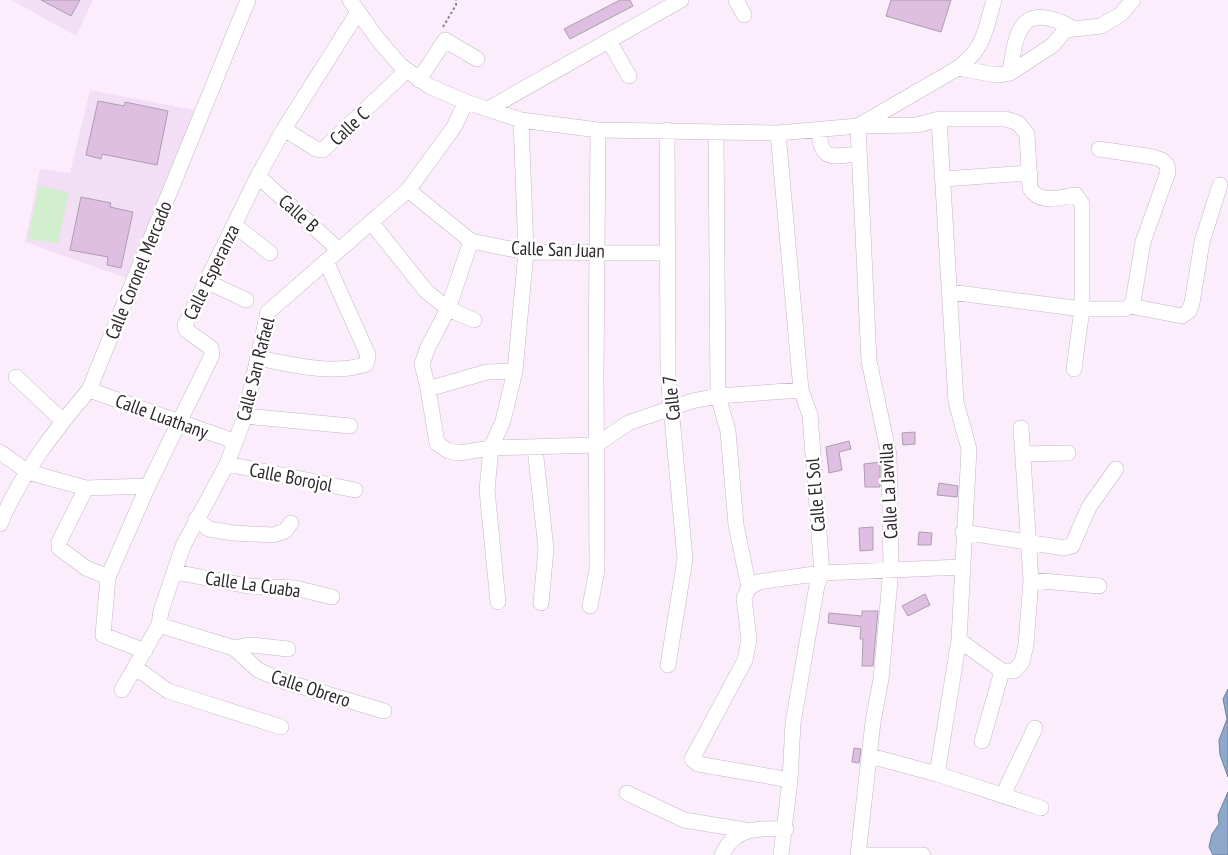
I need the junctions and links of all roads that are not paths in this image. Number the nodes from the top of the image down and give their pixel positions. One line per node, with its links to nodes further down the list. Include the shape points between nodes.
1 (248, 0): 55 (street, Calle Coronel Mercado)
2 (681, 0): 9 (street)
3 (736, 0): 7 (street)
4 (994, 0): 11 (street, via 980,47)
5 (1133, 0): 8 (street, via 1121,14 1101,26)
6 (354, 6): 12 (street); 21 (street, Calle Esperanza)
7 (744, 15)
8 (1073, 28): 13 (street, via 1065,30 1053,45); 13 (street, via 1056,18 1042,16 1029,19 1018,33)
9 (609, 41): 14 (street); 17 (street)
10 (477, 59): 15 (street, via 445,40)
11 (958, 68): 13 (street, via 996,75); 20 (street)
12 (406, 71): 15 (street); 21 (street, Calle C, via 323,150)
13 (1010, 73)
14 (629, 76)
15 (419, 80): 16 (street)
16 (466, 102): 17 (street); 33 (street, Calle San Rafael, via 454,127)
17 (488, 109): 19 (street)
18 (939, 119): 20 (street, via 917,125); 29 (street, via 1006,119 1018,122 1027,134); 31 (street)
19 (521, 120): 22 (street); 39 (street)
20 (858, 126): 24 (street); 28 (street, Calle La Javilla)
21 (284, 129): 30 (street, Calle Esperanza)
22 (598, 130): 23 (street); 38 (street)
23 (667, 130): 25 (street); 40 (street, Calle 7)
24 (819, 130): 26 (street); 28 (street, via 823,152 834,156)
25 (716, 132): 26 (street); 57 (street)
26 (778, 133): 56 (street, Calle El Sol)
27 (1100, 149): 46 (street, via 1153,157 1168,165 1143,242)
28 (859, 154): 84 (street, Calle La Javilla, via 870,362 889,455)
29 (1030, 174): 31 (street); 48 (street, via 1030,188 1038,198 1076,195 1082,204)
30 (258, 176): 35 (street, Calle Esperanza); 37 (street, Calle B)
31 (943, 179): 44 (street)
32 (1220, 185): 46 (street, via 1202,242 1189,311 1182,316)
33 (408, 190): 34 (street, Calle San Rafael); 36 (street, Calle San Juan)
34 (371, 222): 37 (street, Calle San Rafael); 47 (street, via 426,291)
35 (234, 225): 41 (street); 43 (street, Calle Esperanza)
36 (471, 241): 39 (street, Calle San Juan); 47 (street)
37 (340, 250): 42 (street, Calle San Rafael)
38 (597, 251): 39 (street, Calle San Juan); 40 (street, Calle San Juan); 65 (street)
39 (526, 252): 52 (street)
40 (666, 252): 58 (street, Calle 7, via 668,374)
41 (270, 253)
42 (326, 261): 50 (street, Calle San Rafael, via 268,312); 50 (street, via 368,355 366,364 356,368 303,367)
43 (206, 282): 45 (street); 61 (street, Calle Esperanza, via 185,328 211,348 212,355)
44 (950, 292): 48 (street); 81 (street, via 956,402 969,449)
45 (246, 300)
46 (1130, 306): 48 (street, via 1125,309)
47 (448, 309): 49 (street); 54 (street, via 422,364)
48 (1082, 309): 51 (street)
49 (474, 320)
50 (257, 358): 59 (street, Calle San Rafael)
51 (1074, 369)
52 (515, 371): 54 (street, via 488,372); 66 (street, via 503,421)
53 (16, 377): 60 (street)
54 (428, 389): 66 (street, via 437,443 448,451 459,453)
55 (90, 390): 60 (street, Calle Coronel Mercado); 61 (street, Calle Luathany)
56 (801, 390): 57 (street); 86 (street, Calle El Sol, via 810,415)
57 (718, 396): 58 (street); 90 (street, via 728,431 736,525)
58 (672, 408): 65 (street, via 628,422); 100 (street, Calle 7, via 685,559)
59 (245, 416): 62 (street); 64 (street, Calle San Rafael)
60 (63, 420): 73 (street, Calle Coronel Mercado)
61 (180, 423): 64 (street, Calle Luathany); 74 (street, Calle Esperanza)
62 (350, 426)
63 (1021, 428): 70 (street)
64 (234, 441): 71 (street, Calle San Rafael)
65 (596, 445): 67 (street); 94 (street, via 597,570)
66 (491, 448): 67 (street); 92 (street, via 487,490)
67 (535, 448): 93 (street, via 546,549)
68 (0, 452): 73 (street)
69 (1068, 453): 70 (street)
70 (1023, 454): 82 (street)
71 (227, 464): 76 (street, Calle Borojol); 78 (street, Calle San Rafael)
72 (1116, 470): 82 (street, via 1089,507 1072,546 1064,548)
73 (28, 472): 75 (street); 77 (street, Calle Coronel Mercado)
74 (148, 486): 75 (street); 87 (street, Calle Esperanza)
75 (86, 488): 87 (street, via 59,548 86,568)
76 (355, 490)
77 (5, 498): 80 (street, Calle Coronel Mercado)
78 (196, 519): 79 (street, via 208,529 233,533 272,534 286,531); 85 (street, Calle San Rafael)
79 (291, 523)
80 (0, 524)
81 (963, 532): 82 (street); 83 (street)
82 (1030, 542): 88 (street)
83 (961, 567): 84 (street); 96 (street)
84 (890, 569): 86 (street); 108 (street, Calle La Javilla, via 881,679)
85 (174, 572): 91 (street, Calle La Cuaba, via 248,586 295,588); 95 (street, Calle San Rafael)
86 (822, 573): 90 (street, via 758,582); 110 (street, Calle El Sol, via 817,585 793,723)
87 (108, 578): 99 (street, Calle Esperanza, via 104,634)
88 (1031, 580): 89 (street); 102 (street, via 1022,662 1014,671)
89 (1099, 586)
90 (749, 588): 110 (street, via 744,598 748,650 692,759 698,764)
91 (332, 597)
92 (498, 602)
93 (541, 603)
94 (590, 606)
95 (159, 625): 97 (street, Calle Obrero); 99 (street, Calle San Rafael)
96 (959, 640): 102 (street); 109 (street)
97 (234, 648): 98 (street, via 251,645); 104 (street, Calle Obrero, via 266,674)
98 (288, 649)
99 (145, 651): 101 (street, Calle San Rafael)
100 (668, 665)
101 (136, 668): 103 (street, Calle San Rafael); 105 (street, via 168,691)
102 (1002, 671): 107 (street)
103 (122, 690)
104 (384, 711)
105 (281, 727)
106 (1035, 728): 112 (street)
107 (982, 741)
108 (870, 756): 109 (street); 118 (street, Calle La Javilla)
109 (937, 774): 112 (street)
110 (790, 780): 114 (street, Calle El Sol)
111 (627, 792): 115 (street, via 684,820)
112 (1003, 795): 113 (street)
113 (1042, 808)
114 (786, 829): 115 (street); 117 (street, Calle El Sol)
115 (745, 830): 116 (street, via 732,840)
116 (722, 855)
117 (781, 855)
118 (858, 855): 119 (street)
119 (923, 855)

